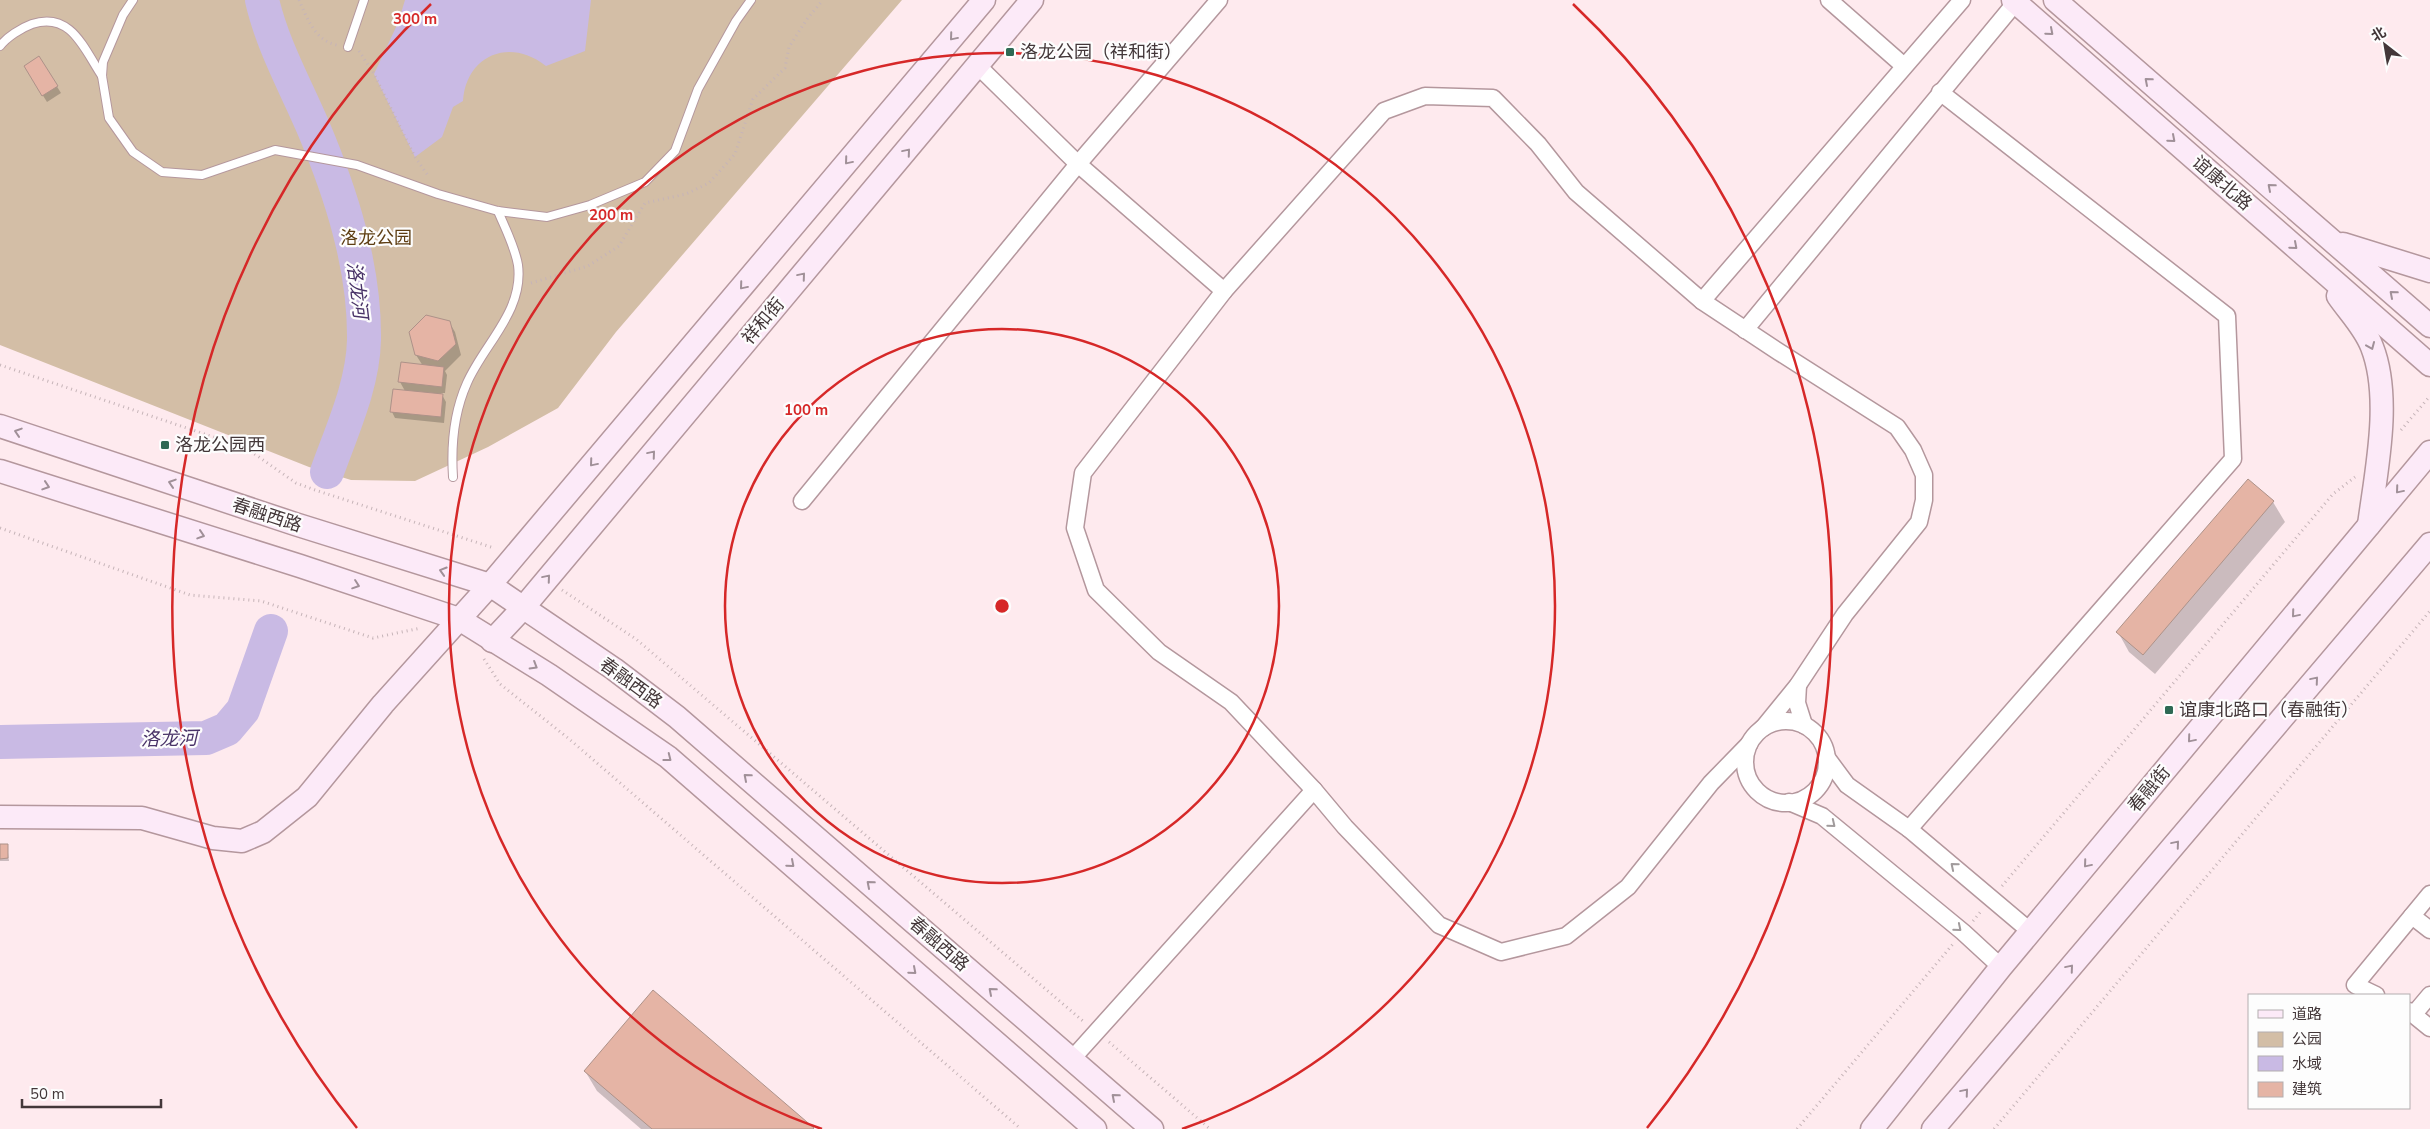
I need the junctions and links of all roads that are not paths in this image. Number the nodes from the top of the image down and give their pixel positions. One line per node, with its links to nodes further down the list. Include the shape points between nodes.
1 (133, 0): 15 (lane, via 103,62)
2 (364, 0): 12 (lane)
3 (751, 0): 18 (lane, via 698,89 675,150 644,182 590,205 547,217)
4 (984, 0): 34 (main road, one-way to 34)
5 (1032, 0): 13 (main road, 祥和街)
6 (1219, 0): 17 (street)
7 (1829, 0): 14 (street)
8 (1962, 0): 14 (street)
9 (2055, 0): 19 (main road, 谊康北路, one-way to 9)
10 (2015, 1): 16 (street); 20 (main road, 谊康北路, one-way to 20)
11 (0, 46): 15 (lane, via 25,26 44,20 62,23)
12 (348, 48)
13 (979, 66): 17 (street); 35 (main road, 祥和街, one-way to 13)
14 (1904, 66): 23 (street)
15 (102, 76): 18 (lane, via 110,118 133,152 162,172 202,175 275,150 357,165)
16 (1940, 92): 25 (street); 48 (street, via 2226,316 2233,459)
17 (1078, 164): 22 (street); 31 (street)
18 (498, 211): 30 (lane, via 518,264 518,286 505,321 467,382 455,421)
19 (2334, 241): 21 (main road); 24 (main road, 谊康北路, one-way to 19)
20 (2313, 263): 26 (main road, 谊康北路); 32 (main road, one-way to 32, via 2372,346 2379,372 2378,457)
21 (2430, 271)
22 (1224, 291): 23 (street, via 1384,111 1425,96 1493,98 1538,144 1576,192); 45 (street, via 1083,473 1075,528 1096,590 1159,652 1231,702)
23 (1702, 301): 25 (street)
24 (2430, 326)
25 (1745, 330): 38 (street, via 1897,427 1924,475 1924,500 1919,522 1845,614)
26 (2430, 365)
27 (0, 426): 34 (main road, 春融西路, one-way to 27)
28 (2430, 452): 32 (main road, 春融街, one-way to 32)
29 (0, 471): 36 (main road, one-way to 36)
30 (453, 477)
31 (802, 501)
32 (2369, 525): 52 (main road, 春融街, one-way to 52)
33 (2430, 544): 62 (main road, one-way to 33)
34 (490, 585): 35 (main road, 春融西路); 36 (main road)
35 (523, 608): 37 (main road, 祥和街); 58 (main road, 春融西路, one-way to 35, via 678,717)
36 (459, 619): 37 (main road); 47 (main road, via 307,796 263,832 242,841 213,838 142,818)
37 (486, 646): 59 (main road, one-way to 59, via 549,675 668,758)
38 (1798, 685): 39 (street, via 1797,703); 40 (street)
39 (1804, 725): 40 (street, via 1783,721); 42 (street, via 1820,738)
40 (1763, 728): 41 (street)
41 (1749, 744): 43 (street); 44 (street, via 1745,765)
42 (1827, 758): 46 (street, via 1823,779 1817,788 1800,800); 48 (street, via 1847,785)
43 (1711, 783): 44 (street, via 1732,779); 45 (street, via 1628,887 1566,936 1501,952 1439,925)
44 (1753, 785): 46 (street, via 1769,798)
45 (1314, 790): 58 (street)
46 (1789, 802): 53 (street, one-way to 53, via 1822,816)
47 (0, 817)
48 (1909, 829): 52 (street, one-way to 48)
49 (2430, 894): 50 (street)
50 (2412, 916): 51 (street); 54 (street, via 2355,985)
51 (2430, 930)
52 (2031, 932): 53 (main road, 春融街)
53 (2001, 967): 61 (main road, 春融街)
54 (2374, 994)
55 (2430, 995): 56 (street)
56 (2412, 1012): 57 (street)
57 (2430, 1028)
58 (1072, 1059): 60 (main road, 春融西路, one-way to 58)
59 (1095, 1129)
60 (1152, 1129)
61 (1872, 1129)
62 (1933, 1129)

